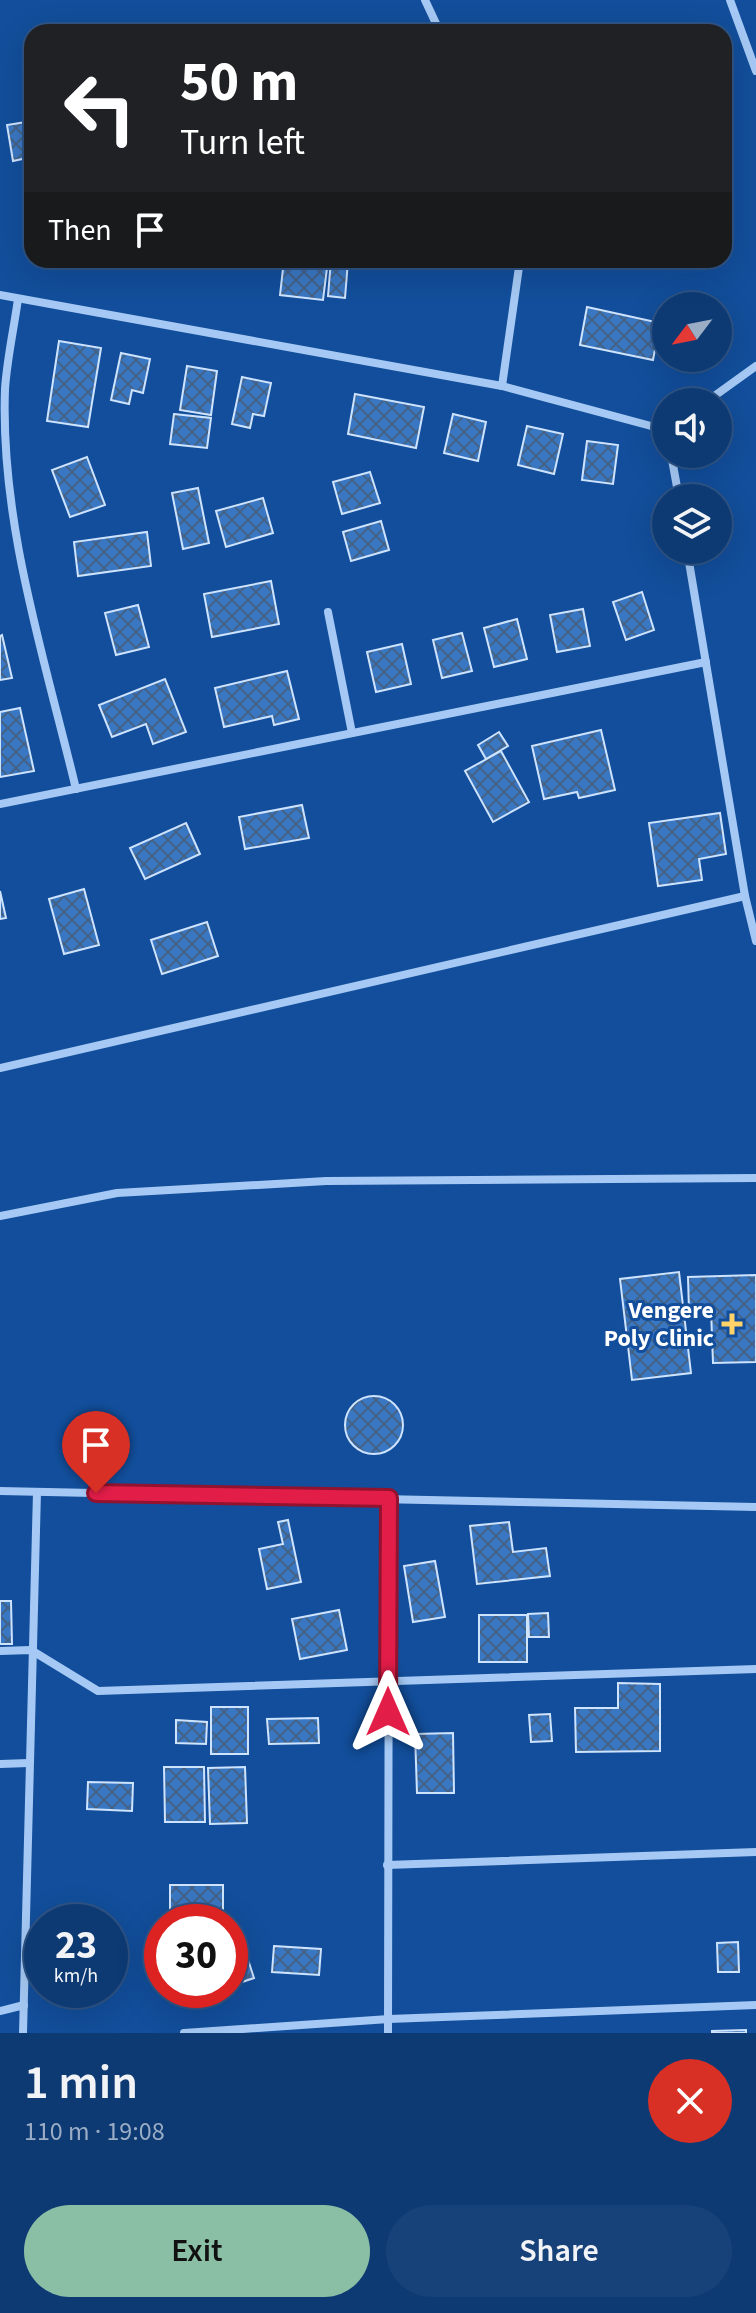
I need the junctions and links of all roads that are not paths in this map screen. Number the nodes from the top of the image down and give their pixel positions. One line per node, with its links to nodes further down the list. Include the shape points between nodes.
1 (425, 0): 3 (street)
2 (730, 0): 4 (street)
3 (436, 24)
4 (756, 71)
5 (519, 268): 9 (street)
6 (0, 295): 7 (street)
7 (18, 299): 9 (street); 16 (street, via 5,389 9,478 22,566)
8 (756, 366): 10 (street)
9 (502, 386): 11 (street)
10 (725, 388)
11 (652, 426)
12 (689, 564): 14 (street)
13 (328, 612): 15 (street)
14 (706, 662): 15 (street); 18 (street)
15 (352, 733): 16 (street)
16 (76, 789): 17 (street)
17 (0, 804)
18 (745, 896): 19 (street); 20 (street)
19 (756, 941)
20 (0, 1068)
21 (756, 1178): 22 (street, via 326,1181 117,1193)
22 (0, 1216)
23 (0, 1491): 24 (street)
24 (37, 1492): 25 (street); 27 (street)
25 (389, 1498): 26 (street); 30 (street)
26 (756, 1507)
27 (31, 1650): 28 (street); 30 (street, via 98,1691); 31 (street)
28 (0, 1651)
29 (756, 1669): 30 (street)
30 (388, 1681): 34 (street)
31 (29, 1763): 32 (street); 35 (street)
32 (0, 1764)
33 (756, 1852): 34 (street)
34 (387, 1865): 39 (street)
35 (26, 1904)
36 (24, 2005): 38 (street); 40 (street)
37 (756, 2005): 39 (street)
38 (0, 2011)
39 (389, 2019): 41 (street); 42 (street)
40 (23, 2033)
41 (184, 2033)
42 (388, 2033)

